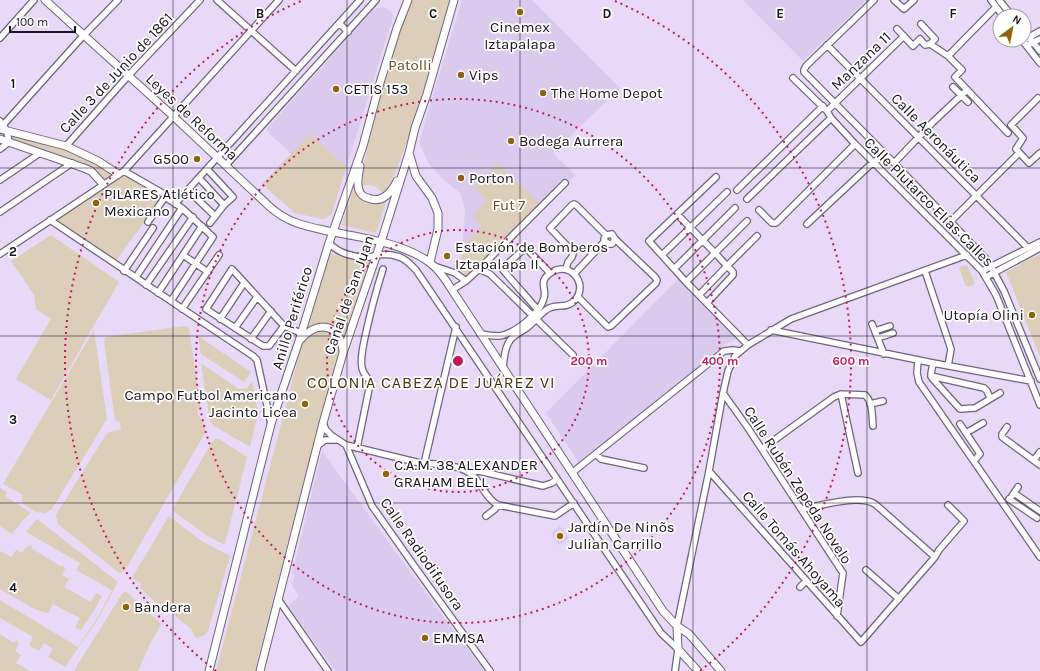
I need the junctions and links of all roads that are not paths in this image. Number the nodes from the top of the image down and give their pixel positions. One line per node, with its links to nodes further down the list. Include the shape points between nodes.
1 (34, 0): 23 (street)
2 (45, 0): 21 (main road, Leyes de Reforma)
3 (118, 0): 21 (street)
4 (200, 0): 33 (street, Calle 3 de Junio de 1861)
5 (217, 0): 19 (street)
6 (279, 0): 19 (street)
7 (360, 0): 16 (street)
8 (376, 0): 20 (street)
9 (408, 0): 53 (main road, Anillo Periférico, via 379,86)
10 (454, 0): 59 (main road, Canal de San Juan)
11 (874, 0): 27 (street)
12 (894, 0): 13 (street, via 904,9)
13 (914, 0)
14 (991, 0): 15 (street)
15 (996, 7): 30 (street)
16 (339, 23): 20 (street); 32 (street)
17 (921, 24): 26 (street, via 935,39)
18 (897, 29): 22 (street)
19 (251, 31): 32 (street); 44 (street)
20 (348, 32): 64 (street)
21 (83, 36): 33 (main road, Leyes de Reforma); 46 (street)
22 (904, 36): 26 (street, via 913,46 920,39 925,45); 35 (street, Manzana 11)
23 (0, 38)
24 (1040, 39): 25 (street)
25 (1033, 42): 29 (street)
26 (930, 44): 30 (street)
27 (827, 46): 35 (street, Calle Aeronáutica); 41 (street, Calle Plutarco Elías Calles, via 804,70)
28 (1029, 48): 31 (street)
29 (1040, 51)
30 (948, 56): 37 (street, via 962,70 955,77)
31 (1040, 63)
32 (296, 71): 60 (street)
33 (128, 76): 44 (main road, Leyes de Reforma); 52 (street, Calle 3 de Junio de 1861)
34 (793, 78): 42 (street, Calle Plutarco Elías Calles)
35 (860, 78): 41 (street, Manzana 11); 48 (street, Calle Aeronáutica)
36 (953, 87): 38 (street)
37 (967, 90): 38 (street); 47 (street)
38 (961, 95): 40 (street); 48 (street)
39 (1038, 98): 56 (street, via 1011,125 1023,138 1016,148)
40 (968, 102)
41 (835, 103): 43 (street, Manzana 11); 58 (street, Calle Plutarco Elías Calles)
42 (823, 106): 43 (street, Calle Plutarco Elías Calles); 73 (street)
43 (827, 111): 45 (street, Calle Plutarco Elías Calles)
44 (173, 116): 60 (main road, Leyes de Reforma); 66 (street)
45 (831, 118): 51 (street, Calle Plutarco Elías Calles); 76 (street)
46 (3, 126): 50 (street); 52 (main road)
47 (1008, 133)
48 (918, 137): 61 (street); 75 (street, Calle Aeronáutica)
49 (0, 139): 50 (main road)
50 (9, 142): 54 (street); 55 (main road)
51 (855, 144): 63 (street, Calle Plutarco Elías Calles); 81 (street, via 776,223 772,223)
52 (66, 146): 66 (main road)
53 (363, 146): 59 (main road, via 357,185 362,195 371,200 381,199 390,193); 95 (main road, Anillo Periférico)
54 (0, 148)
55 (40, 153): 62 (main road); 69 (street)
56 (1020, 153): 57 (street, via 1029,163); 75 (street)
57 (1040, 153)
58 (885, 154): 61 (street, Calle Plutarco Elías Calles); 63 (street)
59 (408, 156): 100 (main road, Canal de San Juan); 113 (main road, via 416,176 432,198 438,213)
60 (218, 157): 64 (main road, Leyes de Reforma); 65 (street)
61 (894, 162): 89 (street, Calle Plutarco Elías Calles)
62 (72, 163): 71 (main road, via 91,171); 82 (street)
63 (874, 163): 91 (street); 111 (street, Calle Plutarco Elías Calles)
64 (226, 165): 95 (main road, Leyes de Reforma, via 284,218)
65 (207, 169): 68 (street); 78 (street, via 234,196)
66 (121, 172): 71 (street); 77 (street)
67 (716, 177): 83 (street)
68 (199, 178): 72 (street); 78 (street)
69 (0, 180)
70 (565, 183): 118 (street)
71 (104, 184): 86 (street)
72 (188, 190): 77 (street); 84 (street)
73 (737, 190)
74 (727, 192): 94 (street)
75 (976, 196): 89 (street); 103 (street, Calle Aeronáutica)
76 (747, 199)
77 (176, 203): 79 (street); 88 (street, via 165,198)
78 (224, 205): 84 (street)
79 (182, 208): 85 (street); 126 (street)
80 (735, 208): 99 (street)
81 (760, 210)
82 (0, 212)
83 (677, 214): 94 (street); 110 (street, via 649,241)
84 (215, 216): 90 (street)
85 (192, 217): 92 (street); 132 (street)
86 (50, 220): 105 (street); 120 (street)
87 (748, 221): 106 (street)
88 (148, 222)
89 (950, 222): 115 (street, Calle Plutarco Elías Calles)
90 (210, 223)
91 (806, 224)
92 (202, 226): 107 (street); 112 (street, via 213,237)
93 (153, 228): 120 (street)
94 (690, 228): 99 (street); 110 (street)
95 (333, 232): 100 (main road, Leyes de Reforma); 102 (main road, Anillo Periférico)
96 (757, 236): 114 (street)
97 (605, 239): 98 (street, via 609,244); 98 (street, via 612,234); 119 (street, via 574,204 551,226 573,254); 127 (street)
98 (616, 241): 137 (street, via 655,277 656,283 608,327)
99 (703, 241): 106 (street); 117 (street)
100 (382, 242): 109 (main road, Canal de San Juan); 113 (main road, Leyes de Reforma, via 411,252)
101 (1040, 242): 103 (street)
102 (329, 243): 109 (street, via 343,253 363,257); 154 (main road, Anillo Periférico)
103 (1028, 248): 115 (street)
104 (1040, 248): 125 (street)
105 (0, 254)
106 (715, 254): 114 (street); 130 (street)
107 (183, 255): 112 (street); 134 (street)
108 (219, 255): 123 (street)
109 (378, 255): 148 (street, via 397,256 410,263); 159 (main road, Canal de San Juan)
110 (662, 255): 117 (street)
111 (967, 255): 121 (street); 122 (street, Calle Plutarco Elías Calles)
112 (196, 263): 123 (street); 138 (street)
113 (432, 264): 129 (street); 133 (main road)
114 (727, 266): 135 (street); 139 (street, via 733,272 733,276)
115 (992, 267): 122 (street); 125 (street, Calle Plutarco Elías Calles)
116 (383, 268): 186 (street, via 370,312 363,349 363,371 370,384)
117 (674, 268): 130 (street)
118 (479, 269): 129 (street); 143 (street, via 490,274)
119 (566, 269): 124 (street); 127 (street)
120 (124, 271): 132 (street)
121 (925, 271): 150 (street, via 810,311); 164 (street, via 951,349)
122 (982, 271): 128 (street, Calle Plutarco Elías Calles)
123 (208, 272): 140 (street)
124 (550, 273): 141 (street, via 543,283 545,297); 141 (street, via 525,248 503,270)
125 (995, 273): 128 (street); 167 (street, Calle Plutarco Elías Calles)
126 (138, 274)
127 (574, 274): 137 (street, via 580,287)
128 (986, 277): 168 (street, Calle Plutarco Elías Calles, via 996,295)
129 (466, 281): 133 (street)
130 (686, 282): 135 (street)
131 (244, 283): 136 (street); 144 (street); 144 (street, via 232,269 206,309)
132 (146, 285): 134 (street)
133 (452, 290): 153 (main road)
134 (158, 293): 138 (street)
135 (699, 295): 139 (street)
136 (257, 297): 142 (street); 149 (street)
137 (578, 297): 143 (street, via 566,306 552,306)
138 (171, 301): 140 (street)
139 (706, 303): 157 (street)
140 (182, 308): 178 (street, via 256,358)
141 (538, 310): 143 (street)
142 (271, 311): 146 (street); 156 (street)
143 (534, 317): 153 (street, via 506,334); 161 (street); 165 (street, via 528,327 510,341)
144 (220, 319): 149 (street)
145 (872, 324): 151 (street)
146 (284, 326): 154 (street); 156 (street, via 267,347)
147 (890, 326): 151 (street)
148 (456, 327): 192 (street); 199 (street)
149 (235, 328): 156 (street)
150 (771, 330): 157 (street); 160 (street)
151 (875, 331): 155 (street)
152 (893, 333): 155 (street)
153 (480, 334): 165 (main road)
154 (300, 337): 159 (main road, via 312,328 327,328 339,337); 178 (main road, Anillo Periférico)
155 (878, 338): 160 (street)
156 (251, 339)
157 (748, 345): 158 (street)
158 (740, 351): 169 (street, via 731,363); 189 (street, via 724,351)
159 (343, 353): 176 (main road, Canal de San Juan)
160 (884, 354): 162 (street)
161 (572, 355)
162 (918, 360): 163 (street); 191 (street, via 919,382)
163 (933, 363): 164 (street); 166 (street)
164 (948, 366): 168 (street)
165 (503, 368): 197 (main road)
166 (931, 376): 172 (street, via 984,388); 172 (street, via 960,409 975,408)
167 (1040, 379)
168 (1031, 381): 175 (street, Calle Plutarco Elías Calles)
169 (723, 393): 187 (street, Calle Rubén Zepeda Novelo); 195 (street)
170 (1000, 393): 172 (street)
171 (841, 394): 174 (street, via 865,395); 187 (street); 198 (street)
172 (990, 398)
173 (883, 401): 174 (street)
174 (870, 404): 180 (street)
175 (1040, 405)
176 (323, 423): 183 (street); 185 (main road, Canal de San Juan)
177 (983, 423): 182 (street)
178 (271, 424): 221 (main road, Anillo Periférico)
179 (960, 424): 182 (street)
180 (873, 426)
181 (1008, 427): 190 (street, via 1002,437)
182 (966, 433): 191 (street, via 980,454)
183 (337, 440): 184 (street); 185 (street, via 326,440)
184 (346, 445): 186 (street); 224 (street, Calle Radiodifusora, via 372,506)
185 (317, 446): 216 (main road, Canal de San Juan)
186 (357, 448): 192 (street)
187 (762, 449): 207 (street, Calle Rubén Zepeda Novelo)
188 (1040, 452): 190 (street)
189 (596, 454): 194 (street, via 601,459); 197 (street)
190 (1034, 460): 193 (street)
191 (974, 461): 206 (street)
192 (424, 464): 196 (street, via 434,463)
193 (1040, 465)
194 (644, 468)
195 (709, 471): 214 (street, Calle Tomás Ahoyama); 219 (street)
196 (468, 472): 199 (street, via 479,471 543,486); 204 (street)
197 (573, 472): 219 (main road, via 663,611)
198 (858, 473)
199 (557, 479): 203 (street)
200 (1018, 487): 201 (street)
201 (1014, 493): 202 (street); 208 (street)
202 (1009, 499): 206 (street); 210 (street)
203 (574, 503): 204 (street, via 555,516); 220 (street, via 661,633)
204 (498, 505): 209 (street)
205 (948, 505): 212 (street, via 964,520)
206 (1004, 506): 211 (street)
207 (801, 509): 212 (street, via 851,500 870,500); 218 (street, Calle Rubén Zepeda Novelo, via 843,573)
208 (1040, 511)
209 (486, 516)
210 (1037, 518)
211 (1039, 554)
212 (935, 557): 217 (street)
213 (866, 570): 217 (street)
214 (806, 581): 215 (street); 218 (street, Calle Tomás Ahoyama)
215 (800, 587)
216 (278, 599): 222 (main road, Canal de San Juan); 223 (street)
217 (899, 599): 218 (street, Calle Tomás Ahoyama, via 861,642)
218 (837, 616)
219 (677, 626): 220 (main road); 227 (main road, via 689,634)
220 (678, 649): 225 (street); 226 (main road)
221 (209, 671)
222 (260, 671)
223 (328, 671)
224 (490, 671)
225 (675, 671)
226 (698, 671)
227 (721, 671)

